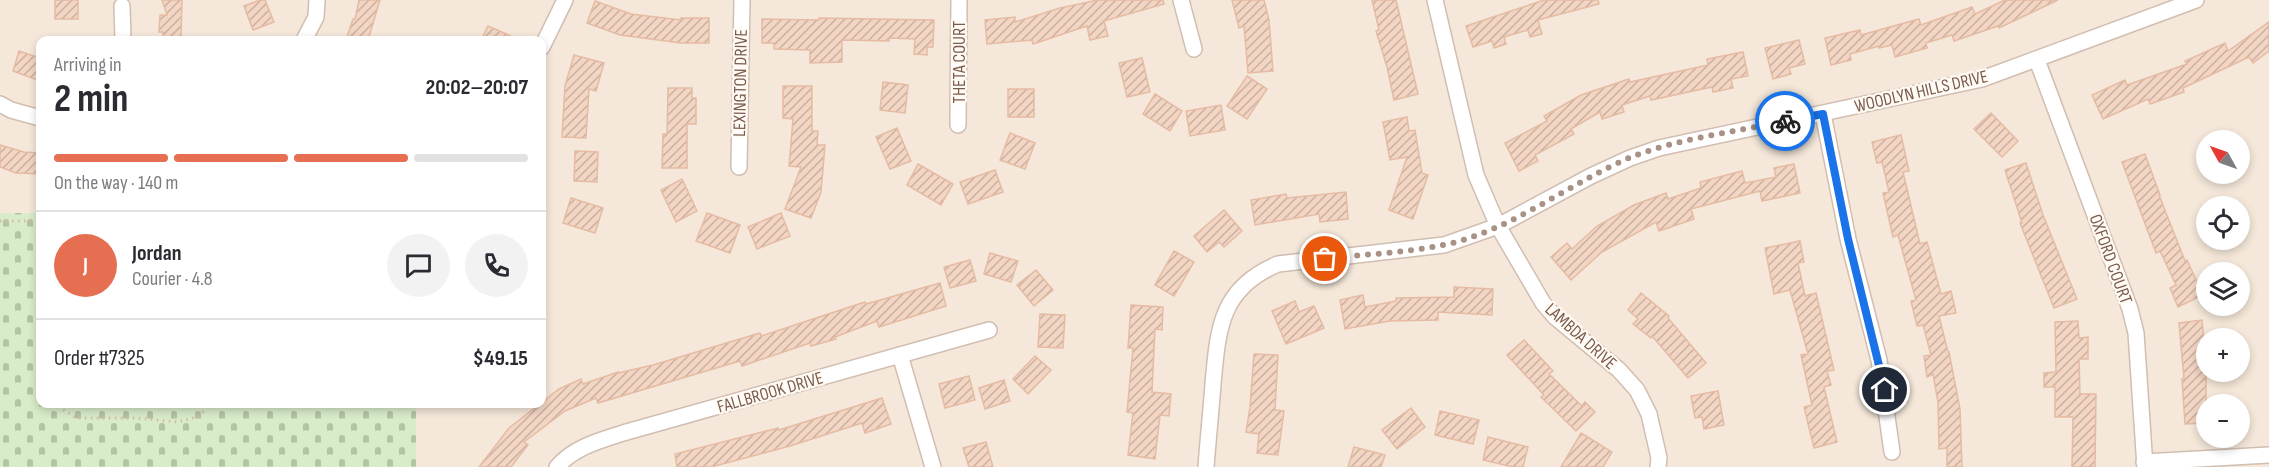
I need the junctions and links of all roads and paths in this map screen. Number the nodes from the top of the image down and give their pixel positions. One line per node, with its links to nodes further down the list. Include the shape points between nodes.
1 (317, 0): 10 (street, via 316,17)
2 (565, 0): 11 (street)
3 (742, 0): 18 (street, LEXINGTON DRIVE)
4 (959, 0): 17 (street, THETA COURT)
5 (1180, 0): 12 (street)
6 (1435, 0): 21 (street, LAMBDA DRIVE, via 1476,175)
7 (2196, 0): 13 (street, WOODLYN HILLS DRIVE)
8 (122, 6): 9 (street)
9 (123, 36)
10 (306, 36)
11 (546, 39)
12 (1194, 49)
13 (2037, 60): 15 (street, WOODLYN HILLS DRIVE, via 1982,79); 28 (street, OXFORD COURT, via 2130,309 2136,333)
14 (0, 104): 16 (street)
15 (1823, 114): 21 (street, WOODLYN HILLS DRIVE, via 1659,148 1591,176); 26 (street, via 1848,239 1879,360)
16 (36, 117)
17 (958, 125)
18 (739, 166)
19 (36, 220): 20 (path)
20 (0, 221)
21 (1498, 226): 31 (street, WOODLYN HILLS DRIVE, via 1444,245 1278,264 1241,286 1224,313 1217,336); 32 (street, LAMBDA DRIVE, via 1549,310 1619,370 1636,390 1649,414)
22 (989, 330): 23 (street, FALLBROOK DRIVE)
23 (900, 356): 29 (street, FALLBROOK DRIVE, via 623,433 585,446); 30 (street)
24 (63, 408): 25 (path, via 76,418 178,422 197,417)
25 (205, 408)
26 (1892, 452)
27 (2269, 455): 28 (street)
28 (2145, 464)
29 (557, 467)
30 (933, 467)
31 (1206, 467)
32 (1658, 467)

